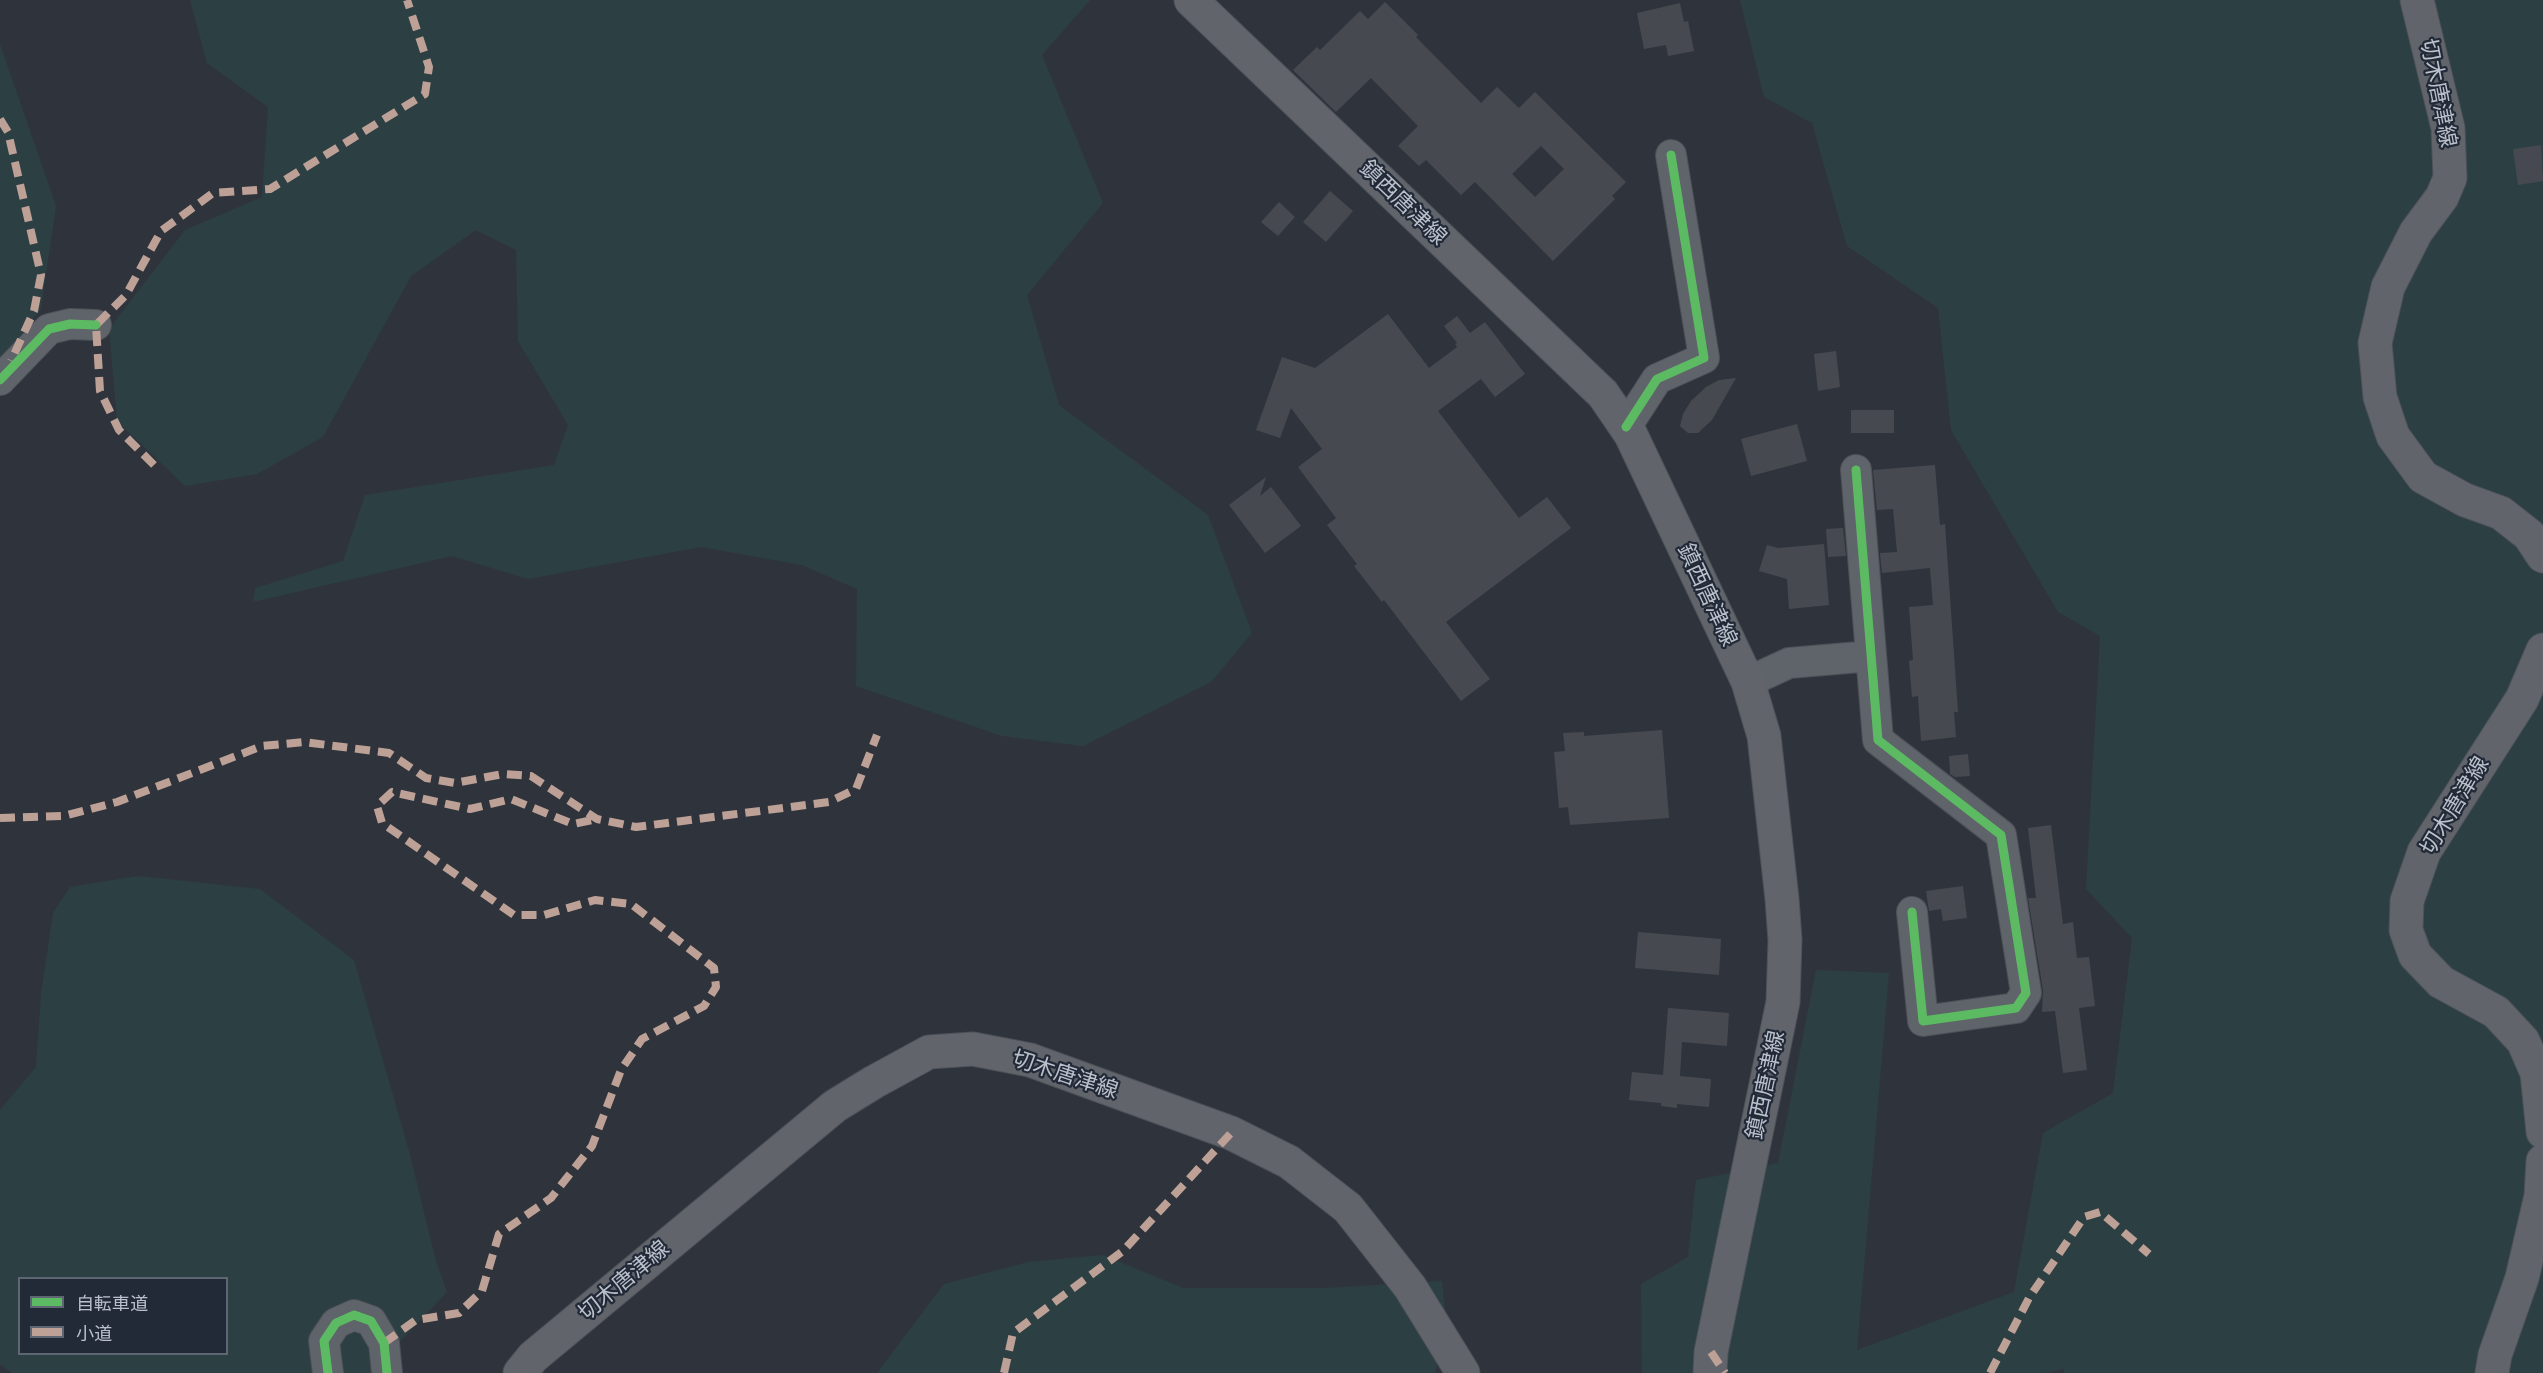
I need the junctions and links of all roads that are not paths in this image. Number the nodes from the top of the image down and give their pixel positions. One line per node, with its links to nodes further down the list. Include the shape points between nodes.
1 (1191, 0): 6 (main road, 鎮西唐津線, via 1603,394)
2 (2417, 0): 8 (main road, 切木唐津線, via 2448,128 2450,178 2388,287 2375,343 2380,397 2393,436 2423,477 2465,500 2501,513 2529,535)
3 (1671, 155): 6 (street, via 1704,358 1658,379)
4 (96, 325): 5 (street, via 70,324 50,329)
5 (0, 380)
6 (1626, 427): 11 (main road, 鎮西唐津線)
7 (1856, 471): 10 (street)
8 (2543, 556)
9 (2543, 650): 13 (main road, 切木唐津線, via 2522,699 2424,852 2407,901 2406,930 2415,955 2441,982 2496,1012 2523,1041 2537,1073)
10 (1871, 656): 11 (street, via 1789,663); 12 (street, via 1878,740 2001,835 2026,993 2016,1008 1923,1021)
11 (1748, 682): 19 (main road, 鎮西唐津線, via 1764,736 1782,899 1783,1002 1711,1352)
12 (1912, 912)
13 (2543, 1132)
14 (2543, 1161): 20 (main road, via 2541,1196 2522,1278 2494,1355)
15 (328, 1373): 16 (street, via 324,1341 336,1323 354,1315 371,1321 384,1343)
16 (387, 1373)
17 (520, 1373): 18 (main road, 切木唐津線, via 533,1357 835,1106 929,1052 973,1049 1030,1059 1231,1134 1289,1162 1348,1208 1410,1287)
18 (1462, 1373)
19 (1710, 1373)
20 (2492, 1373)

